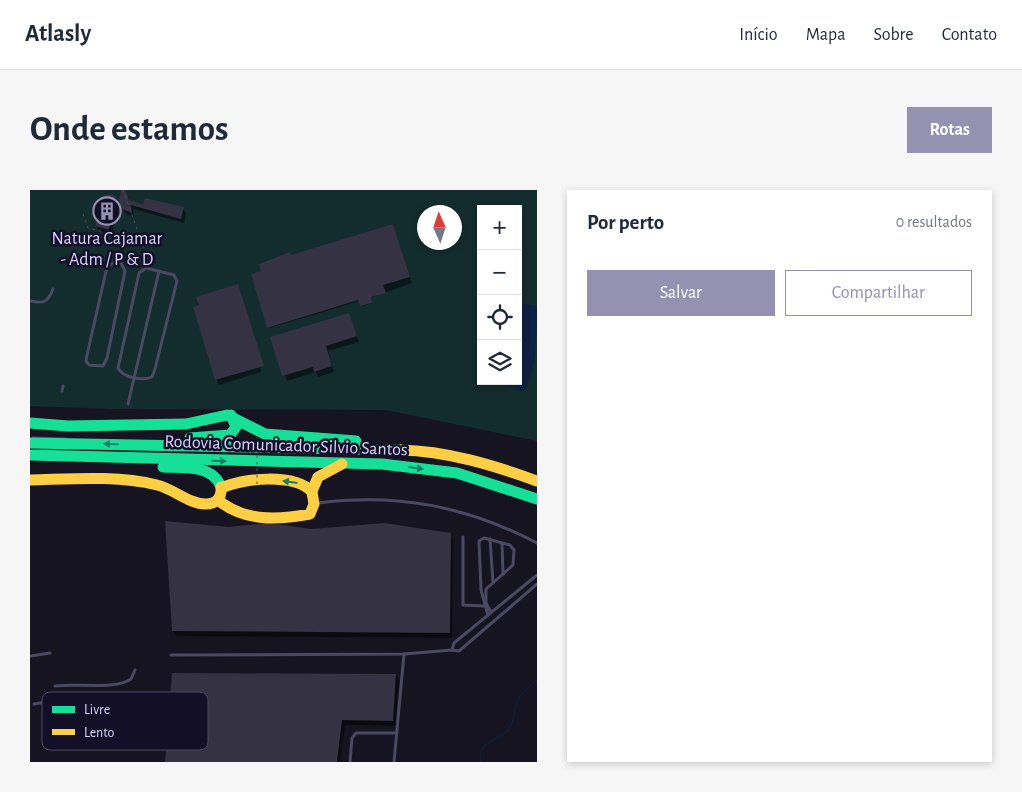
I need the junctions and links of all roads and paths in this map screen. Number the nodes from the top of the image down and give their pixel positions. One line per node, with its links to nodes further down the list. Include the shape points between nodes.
1 (123, 190): 4 (path)
2 (84, 214): 3 (path, via 88,228)
3 (136, 240)
4 (150, 265)
5 (159, 271): 9 (lane); 9 (lane, via 174,275 177,281 153,375 143,379); 9 (lane, via 146,268 139,273 118,368)
6 (53, 289): 8 (lane, via 46,302)
7 (98, 299): 7 (lane, via 107,267 118,262 123,265 125,271 104,365 89,365 86,361)
8 (32, 301)
9 (135, 377): 12 (lane)
10 (63, 386): 11 (lane)
11 (62, 392)
12 (128, 404)
13 (231, 415): 14 (highway, via 186,424 131,426); 19 (highway, via 236,427 230,435); 20 (highway, via 265,434 355,440)
14 (30, 422)
15 (257, 436): 27 (path, bridge)
16 (30, 438): 18 (lane, via 60,437)
17 (30, 443): 18 (highway, Rodovia Comunicador Silvio Santos)
18 (79, 443): 19 (highway, Rodovia Comunicador Silvio Santos, one-way to 18)
19 (141, 444): 20 (highway, Rodovia Comunicador Silvio Santos)
20 (374, 448): 25 (highway, Rodovia Comunicador Silvio Santos, via 449,454 507,469)
21 (30, 455): 22 (highway, Rodovia Comunicador Silvio Santos)
22 (90, 458): 23 (highway, Rodovia Comunicador Silvio Santos, one-way to 23); 26 (highway, via 203,470 216,476)
23 (347, 462): 28 (highway, via 322,473); 29 (highway, Rodovia Comunicador Silvio Santos, one-way to 29, via 457,473)
24 (30, 480): 30 (highway, via 142,482 160,485 204,505)
25 (537, 481)
26 (222, 488): 28 (highway, one-way to 26, via 308,486 276,480 234,482); 30 (highway)
27 (257, 488)
28 (312, 491): 31 (highway)
29 (537, 499)
30 (218, 500): 31 (highway, via 232,512 266,517 310,514)
31 (315, 503): 35 (lane, via 377,499 406,501 467,512)
32 (463, 537): 40 (lane, via 463,605)
33 (490, 540): 34 (lane); 38 (lane); 40 (lane, via 484,538 479,541)
34 (502, 543): 36 (lane); 36 (lane, via 514,550 514,563)
35 (537, 543)
36 (503, 574): 38 (lane)
37 (537, 575): 41 (lane)
38 (492, 583): 41 (lane, via 485,594)
39 (537, 584): 43 (lane, via 459,651)
40 (484, 606): 42 (lane)
41 (491, 612): 42 (lane)
42 (488, 616): 43 (lane, via 454,643)
43 (452, 650): 45 (lane)
44 (50, 654): 47 (lane)
45 (404, 654): 46 (lane); 52 (lane)
46 (171, 655)
47 (31, 656)
48 (135, 670): 49 (lane, via 131,679 117,685)
49 (55, 686)
50 (42, 703): 51 (lane)
51 (34, 704)
52 (397, 733): 53 (lane, via 356,733 352,738); 54 (lane)
53 (350, 762)
54 (394, 762)

